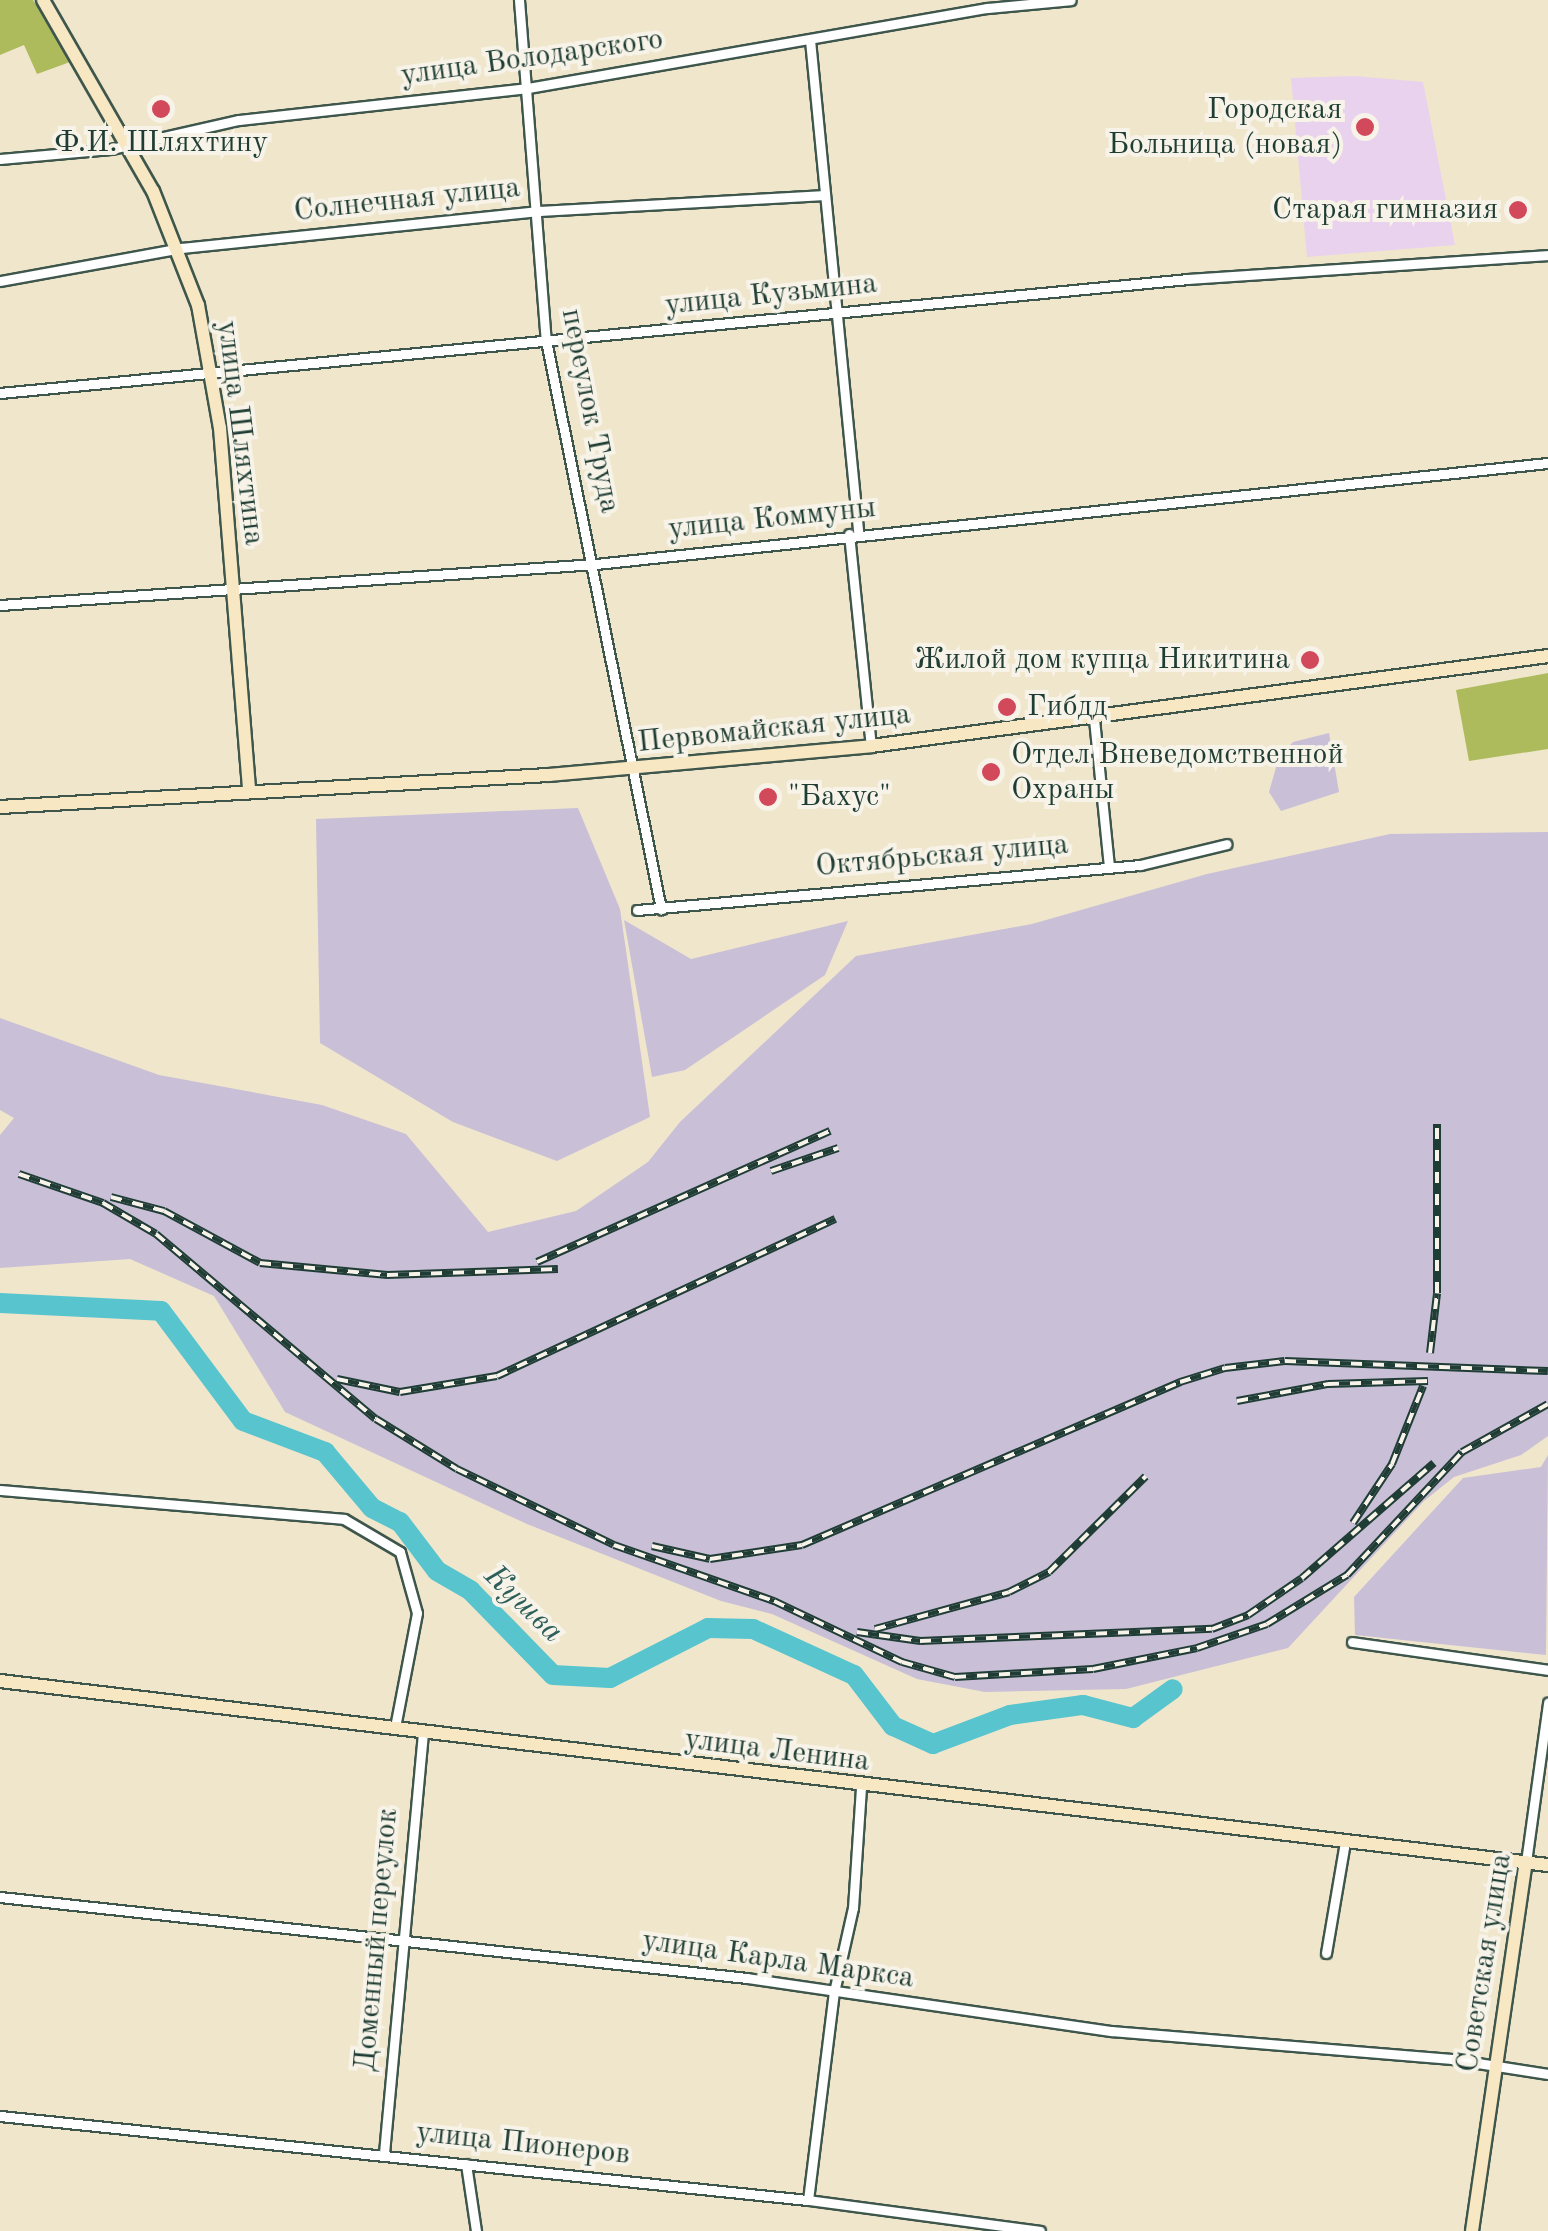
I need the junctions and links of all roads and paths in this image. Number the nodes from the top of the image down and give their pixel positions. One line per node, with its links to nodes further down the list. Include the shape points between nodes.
1 (44, 0): 6 (main road, улица Шляхтина)
2 (519, 0): 5 (street, переулок Труда)
3 (1071, 0): 4 (street, улица Володарского)
4 (810, 40): 5 (street, улица Володарского); 8 (street)
5 (528, 88): 6 (street, улица Володарского, via 238,120); 9 (street, переулок Труда)
6 (124, 145): 7 (street, улица Володарского); 10 (main road, улица Шляхтина)
7 (0, 159)
8 (821, 195): 9 (street, Солнечная улица); 13 (street)
9 (539, 211): 10 (street, Солнечная улица); 14 (street, переулок Труда)
10 (181, 248): 12 (street, Солнечная улица); 15 (main road, улица Шляхтина)
11 (1548, 255): 13 (street, улица Кузьмина)
12 (0, 281)
13 (836, 312): 14 (street, улица Кузьмина); 18 (street)
14 (546, 341): 15 (street, улица Кузьмина); 19 (street, переулок Труда)
15 (212, 372): 16 (street, улица Кузьмина); 20 (main road, улица Шляхтина)
16 (0, 393)
17 (1548, 463): 18 (street, улица Коммуны)
18 (853, 534): 19 (street, улица Коммуны); 24 (street)
19 (596, 564): 20 (street, улица Коммуны); 25 (street, переулок Труда)
20 (233, 588): 21 (street, улица Коммуны); 26 (main road, улица Шляхтина)
21 (0, 605)
22 (1548, 656): 23 (main road, Первомайская улица)
23 (1094, 719): 24 (main road, Первомайская улица); 29 (street)
24 (871, 746): 25 (main road, Первомайская улица)
25 (634, 768): 26 (main road, Первомайская улица); 30 (street, переулок Труда)
26 (249, 790): 27 (main road, Первомайская улица)
27 (0, 807)
28 (1227, 844): 29 (street, Октябрьская улица)
29 (1109, 866): 30 (street, Октябрьская улица)
30 (660, 908): 31 (street, Октябрьская улица)
31 (637, 910)
32 (0, 1490): 37 (street, via 344,1520 400,1552 417,1612)
33 (1352, 1642): 34 (street)
34 (1548, 1670)
35 (0, 1681): 37 (main road, улица Ленина)
36 (1548, 1704): 41 (street, Советская улица)
37 (395, 1727): 38 (main road, улица Ленина)
38 (423, 1731): 39 (main road, улица Ленина); 44 (street, Доменный переулок)
39 (860, 1786): 40 (main road, улица Ленина); 46 (street, via 852,1908)
40 (1345, 1842): 41 (main road, улица Ленина); 45 (street)
41 (1526, 1862): 42 (main road, улица Ленина); 47 (main road, Советская улица)
42 (1548, 1866)
43 (0, 1897): 44 (street, улица Карла Маркса)
44 (399, 1937): 46 (street, улица Карла Маркса); 50 (street, Доменный переулок)
45 (1326, 1953)
46 (834, 1992): 47 (street, улица Карла Маркса, via 1111,2031); 52 (street)
47 (1495, 2066): 48 (street, улица Карла Маркса); 55 (main road, Советская улица)
48 (1548, 2074)
49 (0, 2116): 50 (street, улица Пионеров)
50 (384, 2153): 51 (street, улица Пионеров)
51 (466, 2164): 52 (street, улица Пионеров); 53 (street)
52 (808, 2200): 54 (street, улица Пионеров)
53 (476, 2231)
54 (1040, 2231)
55 (1472, 2231)

